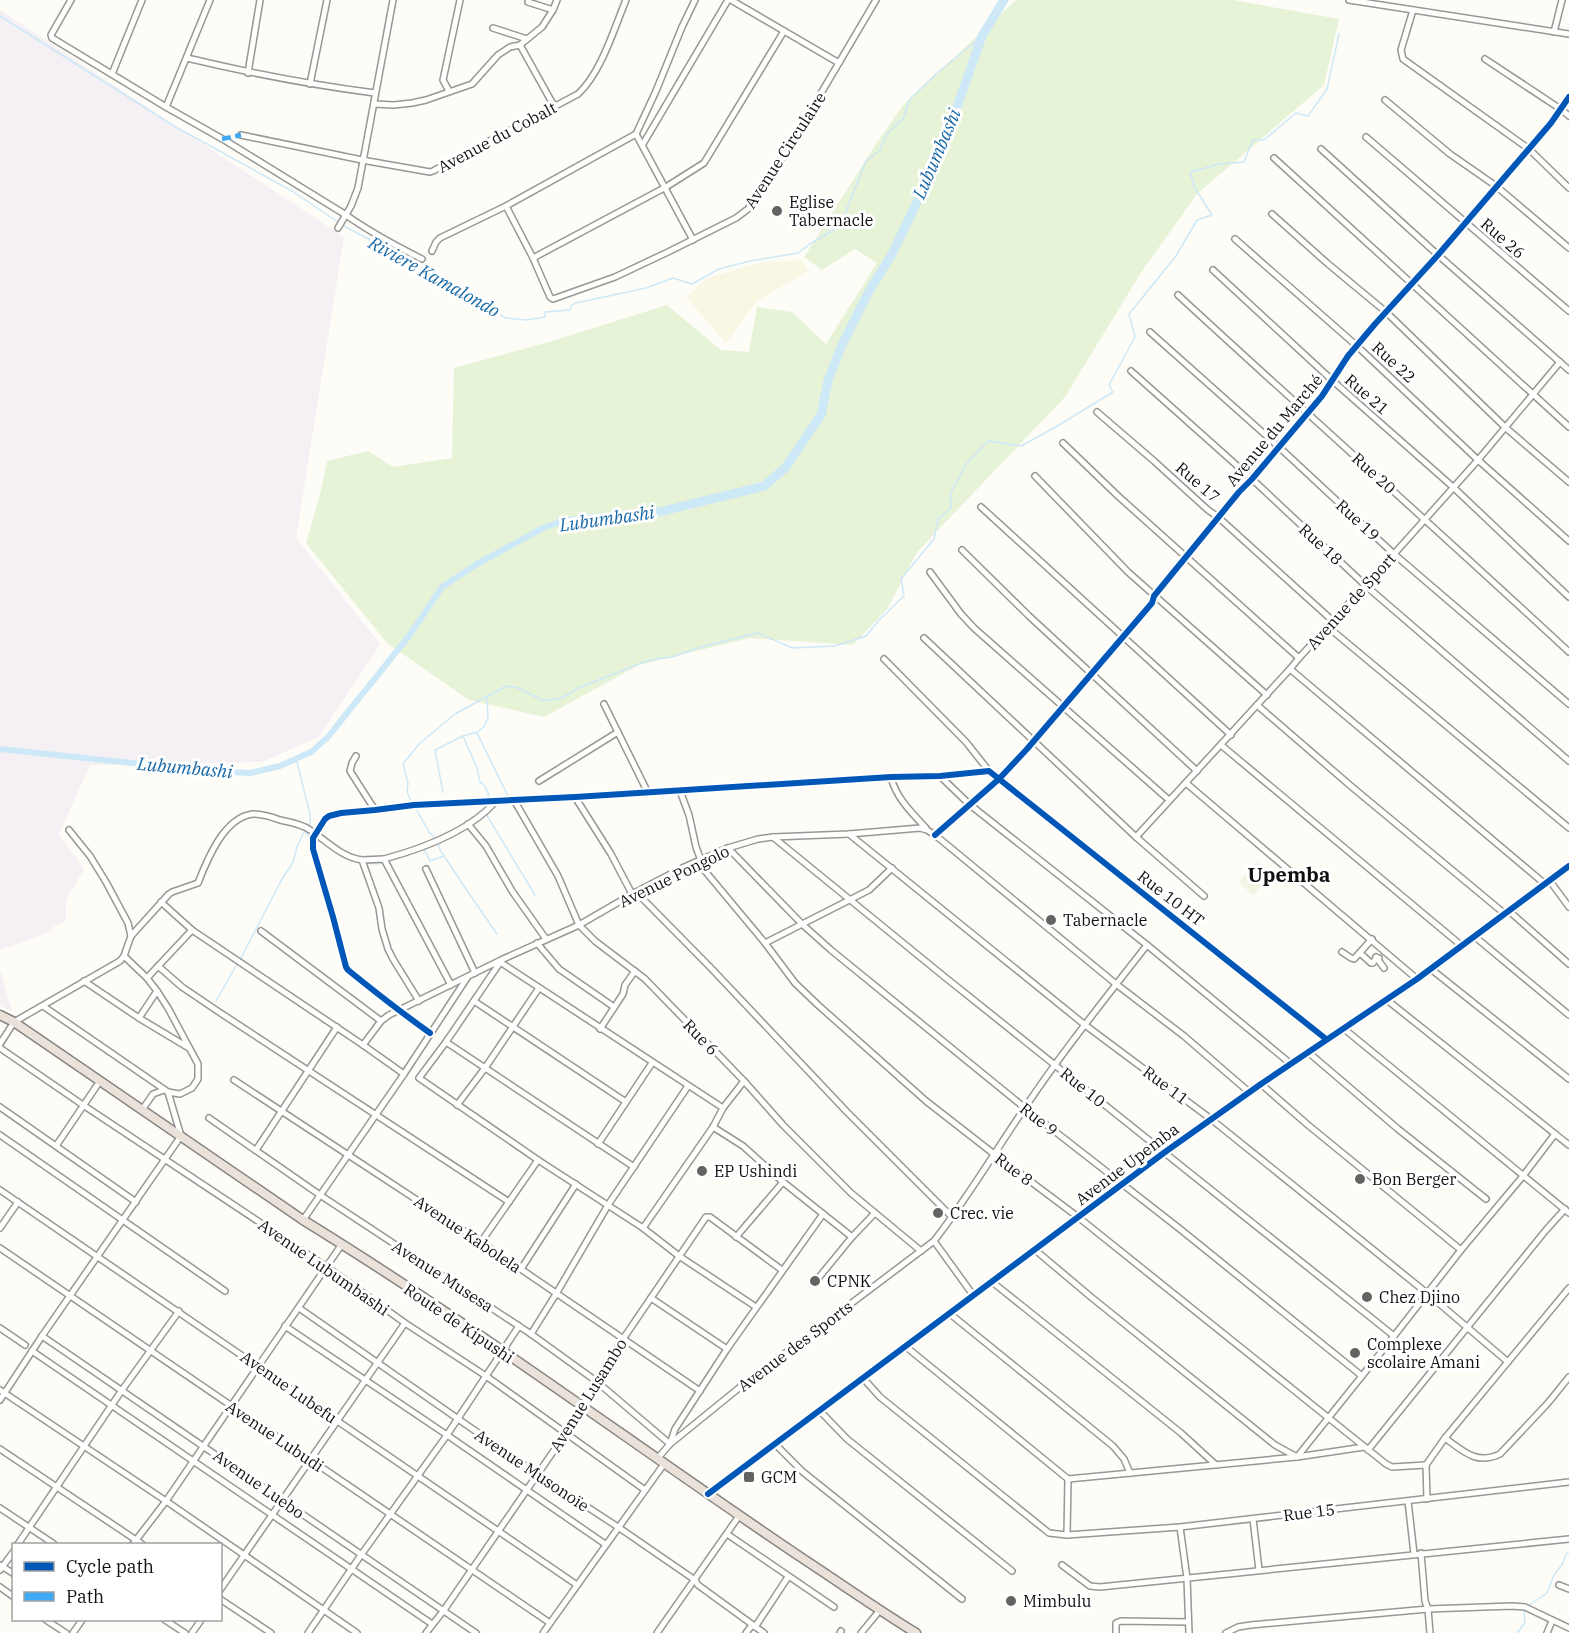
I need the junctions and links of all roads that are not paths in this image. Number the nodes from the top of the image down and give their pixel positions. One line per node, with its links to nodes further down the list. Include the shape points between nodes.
1 (71, 0): 28 (street, via 52,38)
2 (142, 0): 28 (street)
3 (210, 0): 24 (street)
4 (261, 0): 27 (street)
5 (327, 0): 29 (street)
6 (393, 0): 31 (street)
7 (460, 0): 30 (street, via 443,80)
8 (556, 0): 16 (street)
9 (626, 0): 35 (street, Avenue du Cobalt, via 590,81 578,94)
10 (695, 0): 39 (street)
11 (730, 0): 19 (street); 42 (street)
12 (876, 0): 26 (street, Avenue Circulaire)
13 (1350, 0): 17 (street)
14 (1562, 0): 20 (street)
15 (528, 2): 16 (street)
16 (553, 10): 22 (street, via 542,27)
17 (1413, 10): 20 (street); 44 (street, via 1401,50 1403,59)
18 (493, 28): 22 (street)
19 (784, 31): 26 (street); 48 (street, via 704,163)
20 (1554, 32): 21 (street)
21 (1569, 34)
22 (527, 39): 23 (street)
23 (520, 45): 30 (street, via 498,55 472,84); 35 (street)
24 (187, 58): 27 (street); 36 (street)
25 (1485, 59): 37 (street)
26 (839, 63): 56 (street, Avenue Circulaire, via 748,209)
27 (248, 73): 29 (street)
28 (112, 74): 36 (street)
29 (310, 84): 31 (street)
30 (449, 92): 34 (street, via 412,103)
31 (375, 93): 34 (street)
32 (1569, 97): 37 (street, Avenue du Marché)
33 (1385, 100): 47 (street)
34 (374, 104): 46 (street)
35 (554, 106): 46 (street, Avenue du Cobalt, via 433,171)
36 (166, 107): 52 (street)
37 (1562, 110): 38 (street); 44 (street, Avenue du Marché)
38 (1569, 116)
39 (636, 134): 42 (street); 50 (street)
40 (241, 135): 46 (street, Avenue du Cobalt)
41 (1366, 137): 53 (street, Rue 26)
42 (643, 144): 48 (street)
43 (1321, 149): 59 (street)
44 (1529, 149): 47 (street, Avenue du Marché); 49 (street)
45 (1274, 158): 63 (street)
46 (362, 160): 52 (street, via 358,188)
47 (1496, 186): 53 (street, Avenue du Marché); 57 (street)
48 (666, 187): 56 (street); 60 (street)
49 (1569, 188)
50 (506, 206): 58 (street, via 440,238); 60 (street)
51 (1272, 214): 66 (street)
52 (345, 216): 54 (street); 61 (street)
53 (1465, 223): 59 (street, Avenue du Marché); 65 (street, Rue 26)
54 (338, 228)
55 (1235, 239): 68 (street, Rue 22)
56 (693, 240): 60 (street, Avenue Circulaire, via 615,277 555,299 550,297)
57 (1569, 248)
58 (432, 251)
59 (1438, 255): 63 (street, Avenue du Marché); 69 (street)
60 (533, 258)
61 (423, 259)
62 (1213, 270): 72 (street, Rue 21)
63 (1412, 285): 66 (street, Avenue du Marché); 73 (street)
64 (1178, 296): 75 (street, Rue 20)
65 (1569, 311)
66 (1386, 312): 68 (street, Avenue du Marché); 77 (street)
67 (1150, 332): 79 (street, Rue 19)
68 (1357, 346): 72 (street, Avenue du Marché); 80 (street, Rue 22)
69 (1560, 362): 70 (street); 73 (street, Avenue de Sport)
70 (1569, 370)
71 (1131, 371): 82 (street, Rue 18)
72 (1333, 381): 75 (street, Avenue du Marché); 84 (street, Rue 21)
73 (1533, 394): 76 (street); 77 (street, Avenue de Sport)
74 (1097, 412): 86 (street, Rue 17)
75 (1308, 414): 79 (street, Avenue du Marché); 87 (street, Rue 20)
76 (1569, 427)
77 (1506, 428): 80 (street, Avenue de Sport); 83 (street)
78 (1064, 443): 91 (street)
79 (1279, 447): 82 (street, Avenue du Marché); 90 (street, Rue 19)
80 (1478, 460): 84 (street, Avenue de Sport); 88 (street, Rue 22)
81 (1035, 476): 94 (street)
82 (1252, 479): 86 (street, Avenue du Marché); 93 (street, Rue 18)
83 (1569, 482)
84 (1453, 487): 87 (street, Avenue de Sport); 95 (street, Rue 21)
85 (981, 507): 98 (street)
86 (1218, 517): 91 (street, Avenue du Marché); 96 (street, Rue 17)
87 (1425, 519): 90 (street, Avenue de Sport); 100 (street, Rue 20)
88 (1569, 541)
89 (962, 550): 104 (street)
90 (1394, 554): 93 (street, Avenue de Sport); 107 (street, Rue 19)
91 (1186, 557): 94 (street, Avenue du Marché); 101 (street)
92 (930, 572): 109 (street, via 974,628)
93 (1365, 585): 96 (street, Avenue de Sport); 115 (street, Rue 18)
94 (1154, 596): 98 (street, Avenue du Marché); 105 (street)
95 (1569, 597)
96 (1333, 621): 97 (street, Avenue de Sport)
97 (1328, 627): 101 (street, Avenue de Sport); 132 (street)
98 (1124, 636): 104 (street, Avenue du Marché); 111 (street)
99 (924, 638): 112 (street)
100 (1569, 652)
101 (1299, 658): 103 (street, Avenue de Sport)
102 (884, 659): 116 (street, Rue 10 HT, via 966,742)
103 (1290, 669): 105 (street, Avenue de Sport); 147 (street)
104 (1092, 673): 109 (street, Avenue du Marché); 117 (street)
105 (1267, 695): 108 (street, Avenue de Sport)
106 (604, 704): 110 (street)
107 (1569, 704)
108 (1257, 705): 111 (street, Avenue de Sport); 153 (street)
109 (1063, 706): 112 (street, Avenue du Marché); 127 (street)
110 (618, 732): 121 (street); 124 (street)
111 (1231, 735): 113 (street, Avenue de Sport)
112 (1033, 741): 120 (street, Avenue du Marché); 139 (street)
113 (1221, 745): 117 (street, Avenue de Sport); 165 (street)
114 (356, 756): 130 (street, via 350,771)
115 (1569, 760)
116 (989, 771): 118 (street); 120 (street, Rue 10 HT)
117 (1197, 771): 122 (street, Avenue de Sport)
118 (940, 776): 119 (street); 129 (street)
119 (891, 777): 123 (street); 134 (street, via 894,790)
120 (999, 779): 129 (street); 201 (street, Rue 10 HT)
121 (539, 781)
122 (1186, 783): 127 (street, Avenue de Sport); 161 (street)
123 (680, 791): 124 (street); 143 (street, Rue 8)
124 (648, 793): 125 (street)
125 (575, 797): 126 (street); 148 (street)
126 (514, 800): 128 (street); 154 (street, Rue 6, via 558,876)
127 (1169, 800): 139 (street, Avenue de Sport)
128 (496, 801): 130 (street); 131 (street)
129 (969, 804): 137 (street); 164 (street)
130 (375, 810): 135 (street, via 329,816)
131 (468, 824): 141 (street, via 407,853); 160 (street)
132 (1569, 828)
133 (69, 830): 158 (street, via 106,882)
134 (927, 830): 136 (street, Avenue Pongolo, via 915,827); 137 (street)
135 (315, 834): 142 (street, via 350,858); 151 (street, via 304,826 267,816 253,814 240,818 223,833 198,883 172,891); 189 (street, via 314,855 346,967)
136 (849, 834): 138 (street, Avenue Pongolo); 145 (street, Rue 11)
137 (934, 835): 180 (street)
138 (773, 837): 140 (street, Avenue Pongolo); 150 (street, Rue 10)
139 (1136, 837): 149 (street)
140 (728, 848): 143 (street, Avenue Pongolo); 155 (street, Rue 9)
141 (384, 859): 142 (street); 181 (street)
142 (362, 860): 185 (street, via 388,949)
143 (700, 860): 148 (street, Avenue Pongolo); 163 (street, Rue 8)
144 (1569, 866): 147 (street, Avenue Upemba)
145 (892, 868): 150 (street, via 869,890); 195 (street, Rue 11)
146 (426, 869): 175 (street)
147 (1548, 883): 152 (street); 153 (street, Avenue Upemba)
148 (634, 893): 154 (street, Avenue Pongolo); 261 (street)
149 (1204, 896)
150 (850, 901): 155 (street); 208 (street, Rue 10)
151 (161, 902): 156 (street); 158 (street)
152 (1569, 907)
153 (1507, 912): 159 (street, Avenue Upemba); 170 (street)
154 (579, 925): 160 (street, Avenue Pongolo); 174 (street, Rue 6)
155 (802, 925): 163 (street); 226 (street, Rue 9)
156 (192, 930): 171 (street); 197 (street)
157 (261, 931): 193 (street)
158 (131, 936): 168 (street)
159 (1474, 936): 165 (street, Avenue Upemba); 191 (street)
160 (546, 939): 162 (street, Avenue Pongolo)
161 (1372, 939): 167 (street); 178 (street)
162 (537, 943): 169 (street, Avenue Pongolo); 188 (street, via 559,969)
163 (765, 943): 242 (street, Rue 8, via 795,983 818,1005 926,1101)
164 (1147, 945): 180 (street, Avenue des Sports); 209 (street)
165 (1462, 946): 173 (street, Avenue Upemba)
166 (1342, 952): 167 (street, via 1354,959)
167 (1360, 953): 172 (street, via 1371,963 1377,957)
168 (124, 956): 177 (street); 179 (street)
169 (501, 961): 175 (street, Avenue Pongolo); 182 (street); 186 (street)
170 (1569, 964)
171 (159, 966): 177 (street); 211 (street, via 182,987)
172 (1384, 968)
173 (1431, 969): 178 (street, Avenue Upemba); 213 (street)
174 (635, 972): 188 (street); 216 (street, Rue 6)
175 (475, 973): 176 (street, Avenue Pongolo)
176 (468, 977): 181 (street, Avenue Pongolo); 200 (street)
177 (147, 978): 183 (street)
178 (1417, 979): 184 (street, Avenue Upemba)
179 (84, 981): 187 (street); 192 (street)
180 (1116, 984): 195 (street, Avenue des Sports); 220 (street)
181 (451, 985): 185 (street, Avenue Pongolo)
182 (539, 988): 196 (street); 199 (street)
183 (157, 991): 192 (street); 205 (street)
184 (1387, 1000): 198 (street, Avenue Upemba); 233 (street)
185 (419, 1001): 189 (street, Avenue Pongolo)
186 (474, 1001): 196 (street); 202 (street)
187 (43, 1006): 194 (street); 219 (street)
188 (614, 1008): 199 (street)
189 (398, 1011): 193 (street, Avenue Pongolo); 200 (street)
190 (0, 1015): 194 (highway, Route de Kipushi)
191 (1569, 1015)
192 (139, 1018): 205 (street)
193 (381, 1021): 203 (street, Avenue Pongolo)
194 (14, 1022): 204 (street); 215 (highway, Route de Kipushi)
195 (1085, 1025): 208 (street, Avenue des Sports); 231 (street, Rue 11)
196 (513, 1027): 210 (street); 221 (street)
197 (337, 1028): 203 (street); 211 (street)
198 (1343, 1028): 201 (street, Avenue Upemba); 246 (street)
199 (600, 1029): 207 (street)
200 (430, 1033): 212 (street)
201 (1326, 1039): 206 (street, Avenue Upemba)
202 (446, 1042): 210 (street); 222 (street, via 419,1078)
203 (363, 1045): 212 (street)
204 (0, 1046): 223 (street, Avenue Lubumbashi)
205 (190, 1049): 219 (street, via 198,1064 198,1078 186,1092)
206 (1308, 1053): 209 (street, Avenue Upemba); 252 (street)
207 (652, 1063): 218 (street); 221 (street)
208 (1055, 1064): 226 (street, Avenue des Sports); 240 (street, Rue 10)
209 (1291, 1064): 217 (street, Avenue Upemba)
210 (485, 1068): 222 (street); 236 (street)
211 (308, 1070): 228 (street); 229 (street)
212 (404, 1074): 229 (street)
213 (1569, 1078)
214 (234, 1080): 228 (street, Avenue Kabolela)
215 (100, 1081): 223 (street); 227 (highway, Route de Kipushi)
216 (744, 1081): 225 (street); 258 (street, Rue 6, via 783,1125)
217 (1260, 1084): 220 (street, Avenue Upemba); 273 (street)
218 (688, 1086): 225 (street); 245 (street)
219 (166, 1091): 227 (street, via 153,1094); 235 (street)
220 (1249, 1092): 231 (street, Avenue Upemba)
221 (626, 1102): 236 (street)
222 (457, 1105): 244 (street)
223 (83, 1106): 238 (street); 243 (street, Avenue Lubumbashi)
224 (0, 1107): 238 (street)
225 (723, 1108): 232 (street)
226 (1025, 1108): 242 (street, Avenue des Sports); 249 (street, Rue 9)
227 (142, 1110): 235 (highway, Route de Kipushi)
228 (282, 1111): 239 (street); 241 (street, Avenue Kabolela)
229 (376, 1114): 241 (street); 255 (street)
230 (209, 1118): 239 (street, Avenue Musesa)
231 (1211, 1119): 240 (street, Avenue Upemba); 285 (street, Rue 11)
232 (713, 1127): 247 (street, via 743,1146); 265 (street)
233 (1555, 1134): 237 (street); 246 (street)
234 (0, 1135): 263 (street)
235 (181, 1136): 243 (street); 262 (highway, Route de Kipushi)
236 (598, 1144): 245 (street)
237 (1569, 1145)
238 (56, 1146): 254 (street)
239 (256, 1150): 251 (street, Avenue Musesa)
240 (1165, 1152): 249 (street, Avenue Upemba); 300 (street, Rue 10)
241 (349, 1154): 251 (street); 269 (street, Avenue Kabolela)
242 (994, 1154): 260 (street, Rue 8); 261 (street, Avenue des Sports)
243 (165, 1160): 254 (street); 277 (street, Avenue Lubumbashi)
244 (538, 1160): 248 (street); 255 (street)
245 (634, 1167): 256 (street)
246 (1523, 1176): 257 (street); 273 (street)
247 (783, 1182): 259 (street); 266 (street)
248 (576, 1184): 256 (street); 278 (street)
249 (1122, 1184): 260 (street, Avenue Upemba); 312 (street, Rue 9)
250 (0, 1190): 253 (street, Avenue Lubefu)
251 (320, 1195): 262 (street); 295 (street, Avenue Musesa)
252 (1486, 1199)
253 (18, 1202): 264 (street); 276 (street, Avenue Lubefu)
254 (136, 1202): 263 (street)
255 (509, 1202): 269 (street)
256 (608, 1205): 265 (street); 284 (street)
257 (1567, 1211): 297 (street, via 1546,1230)
258 (875, 1213): 267 (street); 274 (street, Rue 6)
259 (823, 1214): 267 (street); 279 (street)
260 (1078, 1217): 272 (street, Avenue Upemba); 325 (street, Rue 8)
261 (953, 1218): 268 (street, Avenue des Sports)
262 (303, 1220): 270 (highway, Route de Kipushi)
263 (123, 1221): 276 (street); 283 (street)
264 (0, 1228)
265 (643, 1228): 275 (street)
266 (736, 1237): 275 (street, Avenue Lusambo, via 708,1216); 279 (street)
267 (852, 1237): 280 (street)
268 (934, 1241): 274 (street, Avenue des Sports); 286 (street)
269 (482, 1242): 278 (street, Avenue Kabolela)
270 (342, 1244): 277 (street); 307 (highway, Route de Kipushi)
271 (0, 1248): 287 (street, Avenue Lubudi)
272 (1034, 1249): 281 (street, Avenue Upemba); 337 (street, via 1275,1445)
273 (1461, 1250): 285 (street)
274 (921, 1251): 331 (street, Avenue des Sports)
275 (679, 1256): 288 (street, Avenue Lusambo); 289 (street)
276 (98, 1257): 287 (street); 291 (street, Avenue Lubefu)
277 (327, 1267): 290 (street); 293 (street, Avenue Lubumbashi)
278 (521, 1269): 284 (street, Avenue Kabolela)
279 (782, 1270): 289 (street)
280 (816, 1281)
281 (991, 1281): 286 (street, Avenue Upemba); 341 (street)
282 (1569, 1288): 308 (street)
283 (225, 1291)
284 (556, 1294): 298 (street); 301 (street, Avenue Kabolela)
285 (1428, 1294): 297 (street, Rue 11); 300 (street)
286 (973, 1295): 292 (street, Avenue Upemba)
287 (70, 1296): 299 (street); 306 (street, Avenue Lubudi)
288 (651, 1298): 301 (street, Avenue Lusambo); 304 (street)
289 (756, 1307): 304 (street)
290 (299, 1308): 294 (street); 309 (street, Avenue Musonoïe)
291 (179, 1311): 306 (street); 310 (street, Avenue Lubefu)
292 (949, 1313): 303 (street, Avenue Upemba); 343 (street, via 1113,1446)
293 (405, 1323): 309 (street); 311 (street, Avenue Lubumbashi)
294 (285, 1326): 310 (street); 315 (street, Avenue Musonoïe)
295 (519, 1326): 298 (street, Avenue Musesa); 307 (street)
296 (0, 1328): 302 (street)
297 (1468, 1328): 308 (street, Rue 11); 336 (street)
298 (531, 1334): 316 (street, Avenue Musesa)
299 (42, 1336): 305 (street); 317 (street, Avenue Luebo)
300 (1394, 1336): 312 (street)
301 (622, 1339): 316 (street, Avenue Lusambo); 318 (street, Avenue Kabolela)
302 (25, 1345)
303 (905, 1346): 314 (street, Avenue Upemba); 346 (street)
304 (727, 1349): 318 (street)
305 (32, 1351): 319 (street); 323 (street, Avenue Luebo)
306 (151, 1351): 317 (street); 321 (street, Avenue Lubudi)
307 (502, 1352): 311 (street); 322 (highway, Route de Kipushi)
308 (1508, 1362): 330 (street)
309 (378, 1364): 315 (street); 326 (street, Avenue Musonoïe)
310 (258, 1366): 321 (street); 327 (street, Avenue Lubefu)
311 (486, 1376): 326 (street); 328 (street, Avenue Lubumbashi)
312 (1362, 1376): 325 (street)
313 (1569, 1377): 330 (street, via 1500,1454 1491,1458 1468,1455)
314 (863, 1378): 324 (street, Avenue Upemba); 366 (street, Rue 15, via 880,1397 1049,1533)
315 (366, 1381): 327 (street); 329 (street, Avenue Musonoïe)
316 (596, 1381): 322 (street, Avenue Lusambo); 331 (street, Avenue Musesa)
317 (122, 1390): 323 (street); 333 (street, Avenue Luebo)
318 (700, 1391): 331 (street, via 675,1429)
319 (2, 1392): 320 (street); 334 (street)
320 (0, 1400)
321 (231, 1406): 333 (street); 339 (street, Avenue Lubudi)
322 (582, 1406): 328 (street, Avenue Lusambo); 340 (highway, Route de Kipushi)
323 (112, 1407): 334 (street); 338 (street, Avenue Luebo)
324 (819, 1410): 332 (street, Avenue Upemba); 382 (street, via 846,1439)
325 (1328, 1417): 336 (street, Rue 8); 337 (street)
326 (457, 1418): 329 (street); 345 (street, Avenue Musonoïe)
327 (338, 1422): 339 (street); 344 (street, Avenue Lubefu)
328 (566, 1433): 345 (street, Avenue Lusambo); 350 (street, Avenue Lubumbashi)
329 (447, 1435): 344 (street); 349 (street, Avenue Musonoïe)
330 (1445, 1438): 342 (street)
331 (670, 1444): 340 (street, Avenue des Sports)
332 (775, 1444): 351 (street, Avenue Upemba); 390 (street, via 802,1472)
333 (204, 1446): 338 (street); 353 (street, Avenue Luebo)
334 (84, 1447): 348 (street); 354 (street)
335 (0, 1449): 348 (street)
336 (1366, 1449): 337 (street); 342 (street, Rue 8, via 1390,1466)
337 (1297, 1457): 341 (street)
338 (193, 1460): 354 (street); 358 (street, Avenue Luebo)
339 (311, 1460): 353 (street); 357 (street, Avenue Lubudi)
340 (660, 1461): 350 (street, Avenue des Sports); 351 (highway, Route de Kipushi)
341 (1216, 1465): 343 (street)
342 (1426, 1465): 352 (street)
343 (1130, 1473): 346 (street)
344 (418, 1474): 357 (street); 364 (street, Avenue Lubefu)
345 (537, 1474): 349 (street, Avenue Lusambo); 361 (street, Avenue Musonoïe)
346 (1068, 1479): 366 (street)
347 (1569, 1482): 352 (street, Rue 15)
348 (57, 1488): 363 (street); 370 (street)
349 (526, 1490): 364 (street, Avenue Lusambo); 371 (street, Avenue Musonoïe)
350 (645, 1490): 361 (street, Avenue des Sports)
351 (708, 1494): 359 (highway, Route de Kipushi)
352 (1427, 1499): 355 (street, Rue 15)
353 (283, 1500): 358 (street); 375 (street, Avenue Luebo)
354 (166, 1501): 370 (street); 376 (street)
355 (1408, 1501): 360 (street, Rue 15); 374 (street)
356 (0, 1508): 363 (street)
357 (390, 1514): 375 (street); 380 (street, Avenue Lubudi)
358 (272, 1515): 376 (street); 379 (street, Avenue Luebo)
359 (739, 1516): 365 (street); 396 (highway, Route de Kipushi)
360 (1253, 1519): 362 (street, Rue 15); 381 (street)
361 (618, 1527): 371 (street, Avenue des Sports); 385 (street, Avenue Musonoïe)
362 (1180, 1527): 366 (street, Rue 15); 384 (street)
363 (30, 1528): 368 (street); 369 (street)
364 (499, 1530): 380 (street, Avenue Lusambo); 386 (street, Avenue Lubefu)
365 (727, 1534): 383 (street); 385 (street)
366 (1068, 1535)
367 (1569, 1539): 373 (street)
368 (19, 1543)
369 (51, 1543)
370 (135, 1543)
371 (605, 1544): 386 (street, Avenue des Sports)
372 (12, 1553): 378 (street)
373 (1421, 1553): 374 (street); 393 (street)
374 (1414, 1554): 381 (street)
375 (361, 1555): 379 (street); 395 (street, Avenue Luebo)
376 (245, 1556): 388 (street); 394 (street)
377 (1062, 1565): 384 (street, via 1096,1587)
378 (1, 1567)
379 (351, 1569): 394 (street); 402 (street, Avenue Luebo)
380 (471, 1569): 395 (street, Avenue Lusambo); 401 (street, Avenue Lubudi)
381 (1259, 1570): 384 (street)
382 (1012, 1571)
383 (788, 1577): 392 (street); 403 (street)
384 (1187, 1578): 400 (street)
385 (695, 1580): 403 (street, Avenue Musonoïe); 413 (street)
386 (577, 1584): 401 (street, Avenue des Sports)
387 (1559, 1585): 389 (street)
388 (222, 1587)
389 (1569, 1589)
390 (962, 1599)
391 (222, 1600): 407 (street)
392 (834, 1607)
393 (1428, 1609): 399 (street, via 1525,1607); 420 (street, via 1251,1625); 421 (street)
394 (325, 1610): 408 (street); 409 (street)
395 (444, 1610): 402 (street, Avenue Lusambo); 411 (street, Avenue Luebo)
396 (880, 1610): 416 (street); 417 (highway, Route de Kipushi)
397 (48, 1621): 405 (street)
398 (167, 1621): 406 (street)
399 (1552, 1621): 404 (street); 422 (street)
400 (1188, 1622): 418 (street, via 1120,1621 1116,1623); 419 (street)
401 (550, 1623): 412 (street, Avenue des Sports)
402 (432, 1624): 410 (street, Avenue Lusambo)
403 (753, 1626): 414 (street); 415 (street, Avenue Musonoïe)
404 (1569, 1628)
405 (66, 1633)
406 (185, 1633)
407 (271, 1633)
408 (309, 1633)
409 (357, 1633)
410 (426, 1633)
411 (476, 1633)
412 (543, 1633)
413 (657, 1633)
414 (746, 1633)
415 (764, 1633)
416 (861, 1633)
417 (914, 1633)
418 (1116, 1633)
419 (1189, 1633)
420 (1226, 1633)
421 (1430, 1633)
422 (1547, 1633)

